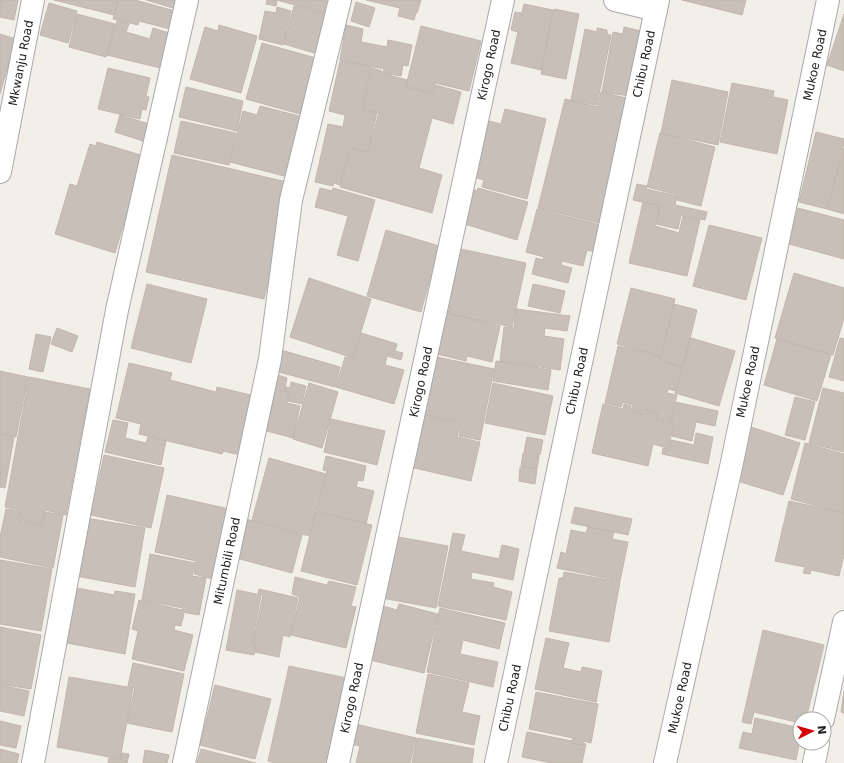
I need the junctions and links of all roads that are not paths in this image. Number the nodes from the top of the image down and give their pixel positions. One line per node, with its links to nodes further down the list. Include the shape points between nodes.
1 (33, 0): 8 (street, Mkwanju Road)
2 (187, 0): 12 (street, via 117,310)
3 (340, 0): 13 (street, Mitumbili Road, via 291,200 270,359)
4 (503, 0): 14 (street, Kirogo Road)
5 (615, 0): 7 (street)
6 (828, 0): 16 (street, Mukoe Road, via 731,467)
7 (657, 5): 15 (street, Chibu Road)
8 (0, 172)
9 (844, 622): 10 (street)
10 (825, 711)
11 (816, 751): 17 (street)
12 (33, 763)
13 (184, 763)
14 (338, 763)
15 (496, 763)
16 (665, 763)
17 (814, 763)

